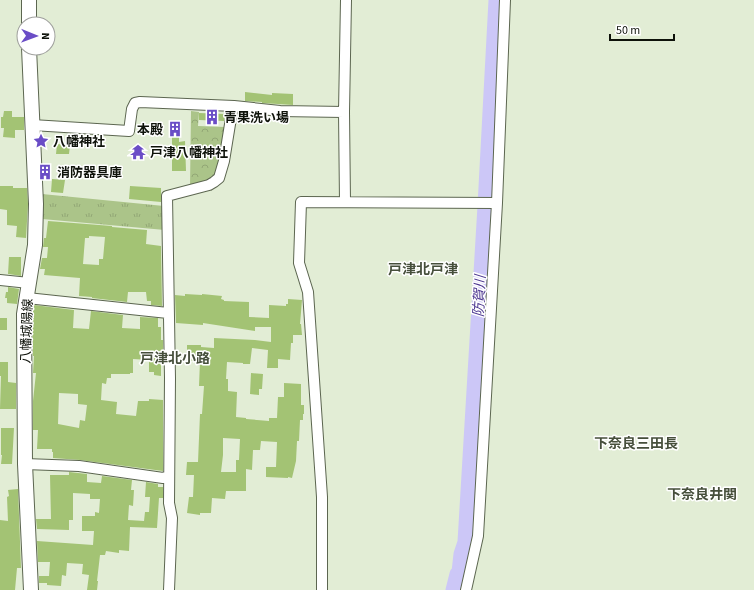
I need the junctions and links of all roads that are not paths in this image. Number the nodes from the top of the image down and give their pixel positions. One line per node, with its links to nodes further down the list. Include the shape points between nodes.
1 (30, 0): 4 (main road)
2 (346, 0): 7 (street)
3 (505, 0): 10 (street)
4 (29, 16)
5 (29, 56): 8 (main road, 八幡城陽線)
6 (234, 106): 7 (street, via 280,112); 8 (street, via 140,102 132,109 129,131); 14 (street, via 219,178 209,185 167,196)
7 (344, 112): 9 (street)
8 (32, 125): 12 (main road, 八幡城陽線, via 36,204 35,245)
9 (345, 202): 10 (street); 19 (street, via 301,202 299,263 308,292 322,497)
10 (497, 203): 20 (street, via 478,536)
11 (0, 280): 12 (street)
12 (29, 283): 13 (main road, 八幡城陽線)
13 (27, 298): 14 (street); 15 (main road, 八幡城陽線, via 24,314)
14 (168, 313): 16 (street)
15 (25, 464): 16 (street, via 79,466 163,478); 17 (main road, 八幡城陽線)
16 (169, 476): 18 (street, via 172,518)
17 (31, 590)
18 (169, 590)
19 (322, 590)
20 (466, 590)

